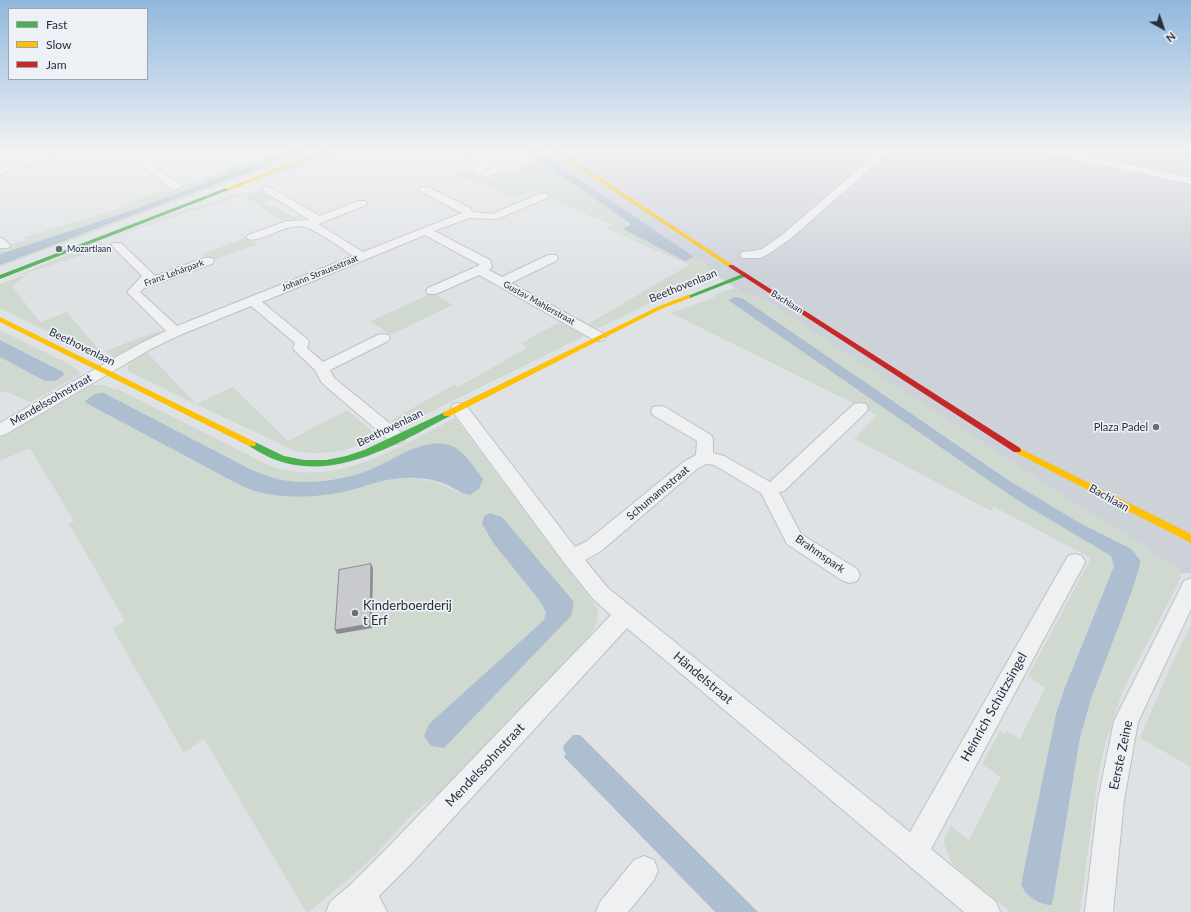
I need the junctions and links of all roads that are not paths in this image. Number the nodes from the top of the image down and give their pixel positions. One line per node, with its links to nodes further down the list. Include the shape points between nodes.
1 (218, 193): 19 (street)
2 (272, 193): 9 (street)
3 (431, 193): 8 (street, via 466,210)
4 (619, 193): 18 (street, Bachlaan)
5 (838, 193): 13 (street, via 766,251)
6 (543, 196): 8 (street, Johann Straussstraat, via 493,217)
7 (362, 203): 9 (street)
8 (469, 215): 10 (street, Johann Straussstraat)
9 (313, 221): 11 (street, via 286,225); 14 (street)
10 (426, 231): 14 (street, Johann Straussstraat); 17 (street, Gustav Mahlerstraat, via 486,263)
11 (252, 237)
12 (117, 245): 21 (street, via 149,276)
13 (746, 255)
14 (362, 256): 23 (street, Johann Straussstraat)
15 (552, 258): 20 (street)
16 (208, 261): 21 (street, Franz Lehárpark)
17 (482, 268): 20 (street, Gustav Mahlerstraat); 22 (street)
18 (745, 275): 26 (street, Beethovenlaan, via 681,298); 35 (street, Bachlaan)
19 (0, 277)
20 (502, 282): 26 (street, Gustav Mahlerstraat)
21 (140, 285): 25 (street, via 133,292)
22 (432, 291)
23 (253, 301): 25 (street, Johann Straussstraat); 28 (street, via 302,342 300,349)
24 (0, 319): 29 (street, Beethovenlaan)
25 (175, 332): 29 (street, Johann Straussstraat)
26 (600, 337): 30 (street, Beethovenlaan)
27 (383, 338): 28 (street)
28 (322, 368): 34 (street, via 327,380)
29 (103, 370): 33 (street, Mendelssohnstraat); 34 (street, Beethovenlaan, via 282,460 307,464 335,462 354,458)
30 (459, 408): 34 (street, Beethovenlaan); 40 (street, Händelstraat)
31 (860, 408): 38 (street, via 778,486)
32 (659, 411): 36 (street, via 705,439)
33 (0, 430)
34 (397, 438)
35 (1022, 453): 37 (street, Bachlaan); 39 (street, Bachlaan)
36 (704, 458): 38 (street, via 718,460); 40 (street, Schumannstraat, via 691,465 594,546)
37 (1051, 478)
38 (768, 489): 42 (street, Brahmspark, via 794,539)
39 (1191, 539)
40 (572, 558): 44 (street, Händelstraat, via 601,594)
41 (1075, 562): 45 (street, Heinrich Schützsingel)
42 (850, 575)
43 (1191, 587): 51 (street, Eerste Zeine, via 1126,721 1111,800)
44 (626, 614): 45 (street, Händelstraat); 47 (street, Mendelssohnstraat, via 432,821)
45 (914, 852): 50 (street, Händelstraat)
46 (644, 870): 49 (street)
47 (367, 903): 48 (street, Mendelssohnstraat)
48 (340, 912)
49 (610, 912)
50 (986, 912)
51 (1098, 912)

